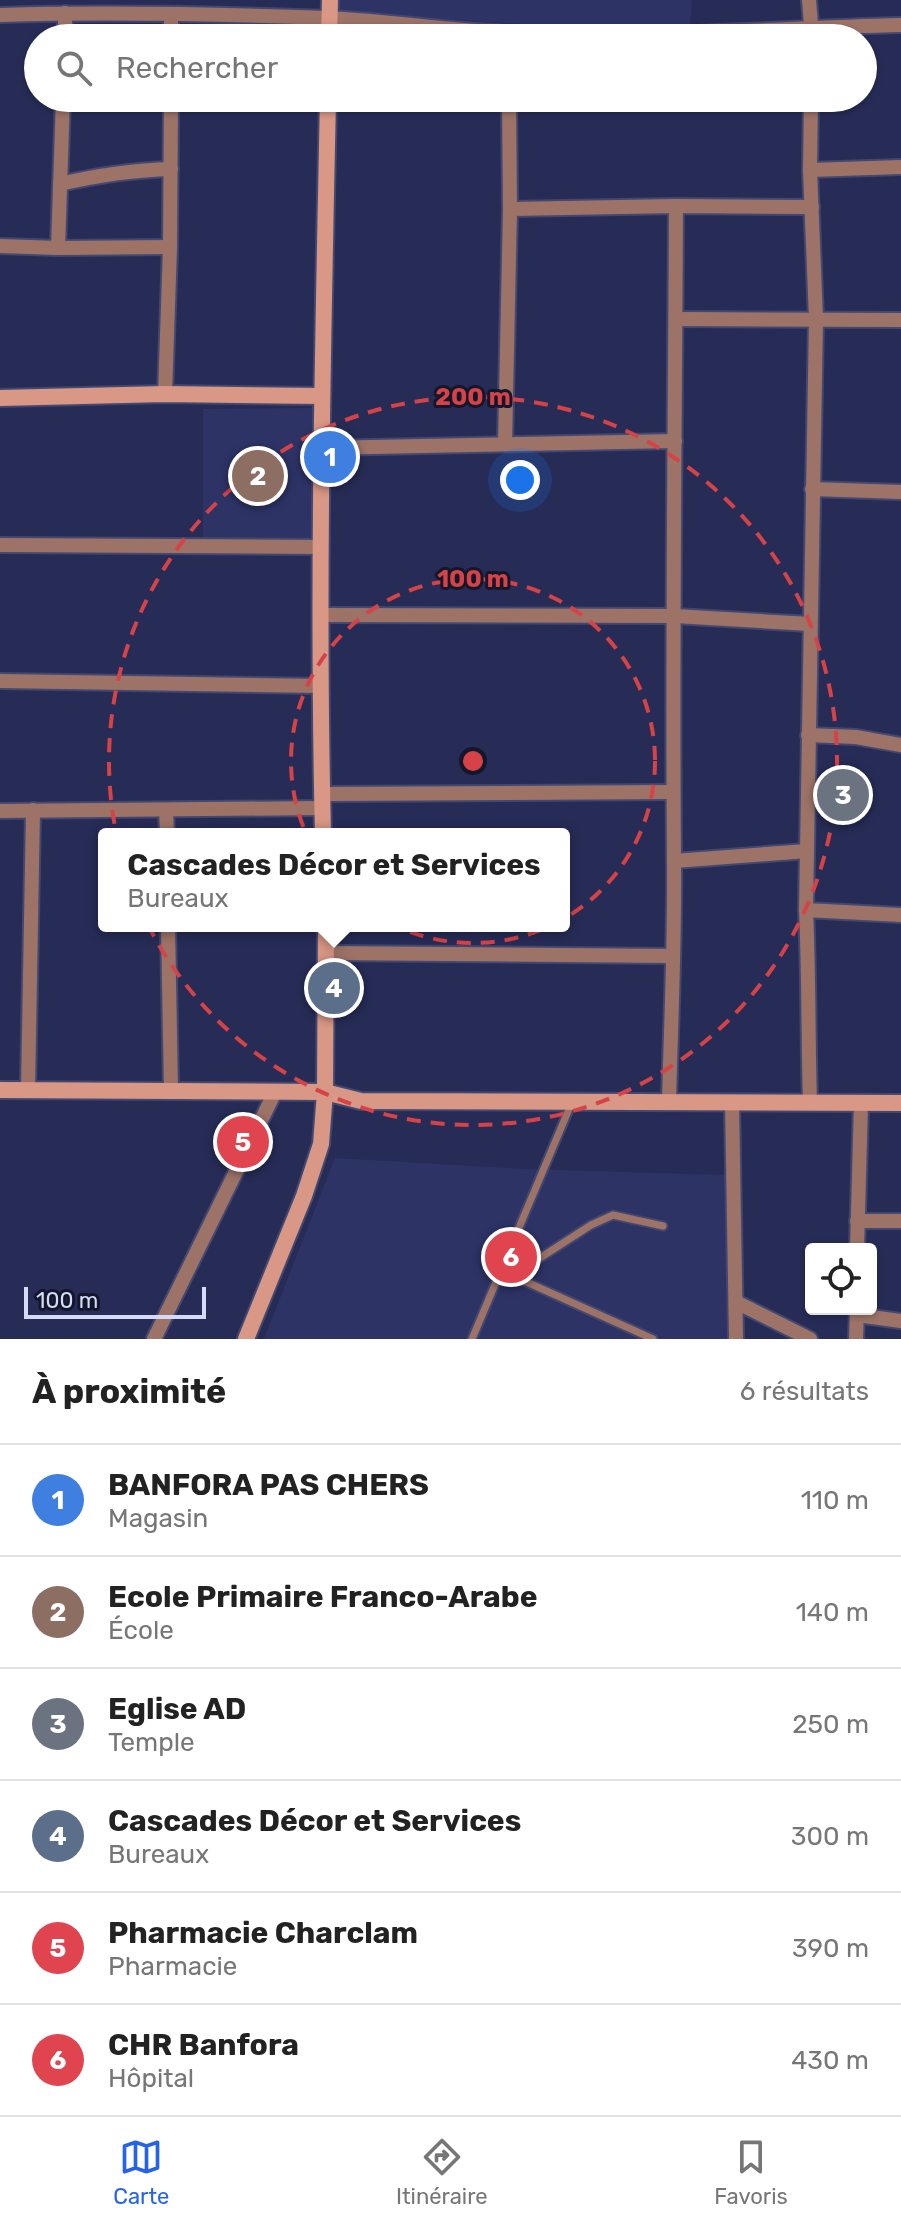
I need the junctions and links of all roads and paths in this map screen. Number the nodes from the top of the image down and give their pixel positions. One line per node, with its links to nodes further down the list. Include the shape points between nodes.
1 (330, 0): 6 (main road)
2 (809, 0): 11 (street)
3 (65, 13): 4 (street); 5 (street); 7 (street)
4 (171, 14): 6 (street); 8 (street)
5 (0, 15)
6 (329, 19): 9 (main road); 10 (street)
7 (65, 24)
8 (171, 24)
9 (329, 24)
10 (382, 24)
11 (811, 24)
12 (901, 25): 13 (street)
13 (877, 27)
14 (63, 112): 22 (street)
15 (171, 112): 20 (street)
16 (328, 112): 33 (main road)
17 (509, 112): 25 (street)
18 (811, 112): 21 (street)
19 (901, 167): 21 (street)
20 (171, 169): 22 (street, via 130,170); 27 (street)
21 (810, 170): 24 (street)
22 (60, 184): 28 (street)
23 (676, 206): 24 (street); 25 (street); 29 (street)
24 (812, 207): 30 (street)
25 (510, 209): 36 (street)
26 (0, 246): 28 (street)
27 (170, 247): 28 (street); 32 (street)
28 (58, 248)
29 (676, 319): 30 (street); 35 (street)
30 (816, 319): 31 (street); 38 (street)
31 (901, 320)
32 (165, 394): 33 (main road); 34 (main road)
33 (322, 396): 37 (main road)
34 (0, 398)
35 (675, 441): 36 (street); 43 (street)
36 (505, 444): 37 (street)
37 (322, 448): 41 (main road)
38 (812, 489): 39 (street); 44 (street)
39 (901, 492)
40 (0, 545): 41 (street)
41 (321, 547): 42 (main road)
42 (321, 615): 43 (street); 46 (main road)
43 (675, 616): 44 (street); 49 (street)
44 (810, 624): 47 (street)
45 (0, 681): 46 (street)
46 (321, 686): 50 (main road)
47 (808, 735): 48 (street); 56 (street)
48 (901, 745)
49 (672, 792): 50 (street); 57 (street)
50 (323, 801): 52 (street); 55 (main road)
51 (33, 810): 52 (street); 53 (street); 65 (street)
52 (166, 810): 54 (street)
53 (0, 811)
54 (167, 828)
55 (323, 828)
56 (807, 851): 57 (street); 58 (street)
57 (674, 861): 63 (street)
58 (806, 910): 59 (street); 72 (street)
59 (901, 915)
60 (168, 932): 66 (street)
61 (326, 932): 62 (main road)
62 (327, 953): 63 (street); 68 (main road)
63 (672, 956): 70 (street)
64 (0, 1090): 65 (main road)
65 (28, 1090): 66 (main road)
66 (171, 1091): 67 (main road)
67 (275, 1092): 68 (main road); 85 (street)
68 (325, 1092): 69 (main road, via 361,1101); 86 (main road, via 321,1144)
69 (572, 1102): 70 (main road); 79 (lane)
70 (669, 1102): 71 (main road)
71 (732, 1102): 72 (main road); 81 (street)
72 (810, 1103): 73 (main road)
73 (861, 1103): 74 (main road); 75 (street)
74 (901, 1103)
75 (857, 1221): 76 (street); 78 (street)
76 (901, 1221)
77 (663, 1226): 80 (lane, via 613,1215)
78 (857, 1243)
79 (500, 1270): 80 (lane); 87 (lane)
80 (512, 1276): 88 (lane)
81 (736, 1302): 89 (street); 90 (street)
82 (857, 1315): 91 (street)
83 (872, 1315): 84 (street)
84 (901, 1321)
85 (154, 1339)
86 (246, 1339)
87 (472, 1339)
88 (653, 1339)
89 (736, 1339)
90 (810, 1339)
91 (856, 1339)

